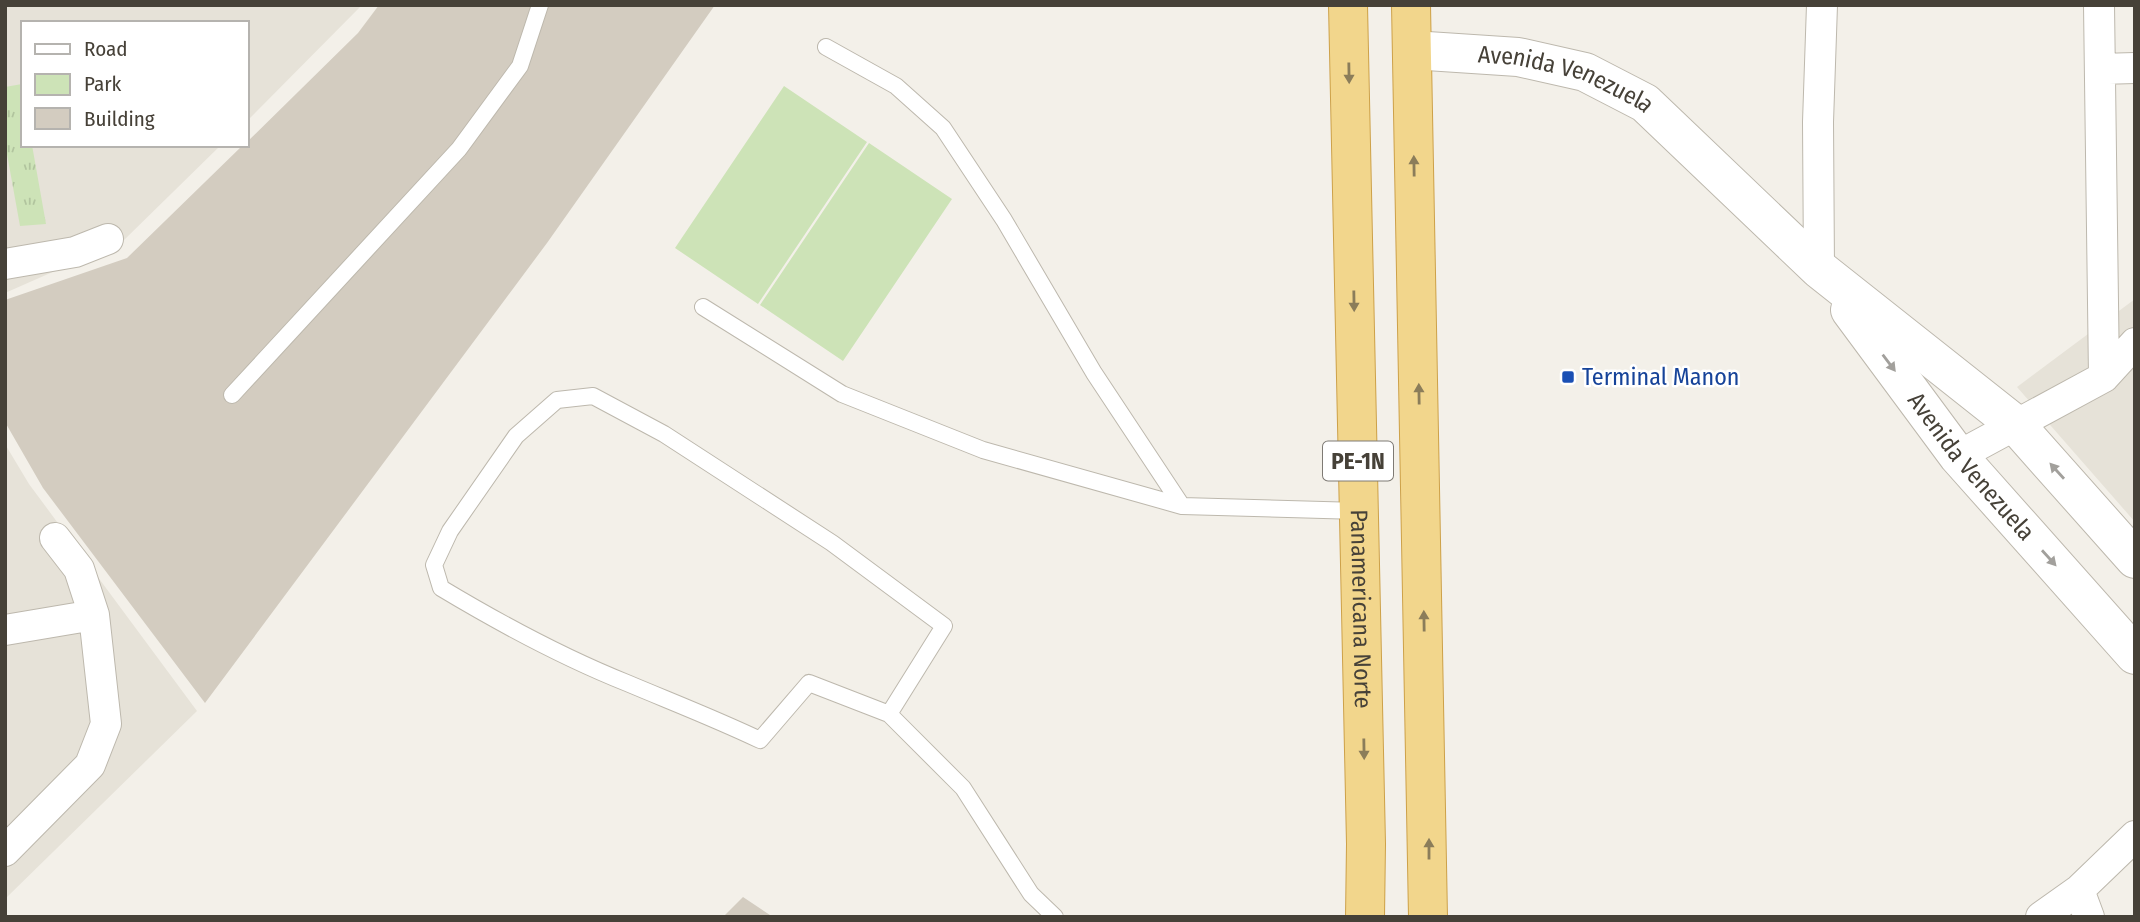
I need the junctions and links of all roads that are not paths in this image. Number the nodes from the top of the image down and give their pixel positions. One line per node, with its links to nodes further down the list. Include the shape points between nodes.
1 (540, 5): 16 (lane, via 520,66 459,149)
2 (1348, 5): 20 (highway, Panamericana Norte / PE-1N, one-way to 20)
3 (1411, 5): 7 (highway, PE-1N)
4 (1822, 5): 12 (street)
5 (2099, 5): 9 (street)
6 (826, 47): 19 (lane, via 896,86 943,128)
7 (1412, 50): 12 (street, Avenida Venezuela, via 1518,57 1585,72 1646,103); 30 (highway, PE-1N, one-way to 7)
8 (2135, 68): 9 (street)
9 (2100, 69): 15 (street)
10 (108, 239): 11 (street, via 75,253)
11 (5, 264)
12 (1819, 269): 17 (street, Avenida Venezuela); 18 (street, Avenida Venezuela, one-way to 18)
13 (703, 307): 19 (lane, via 842,394 983,450)
14 (2135, 344): 15 (street)
15 (2104, 377): 17 (street)
16 (232, 395)
17 (2016, 425): 18 (street); 22 (street, Avenida Venezuela, one-way to 17)
18 (1958, 456): 25 (street, Avenida Venezuela, one-way to 25)
19 (1182, 506): 20 (lane)
20 (1359, 511): 32 (highway, Panamericana Norte / PE-1N, one-way to 32)
21 (55, 538): 23 (street, via 79,569)
22 (2135, 559)
23 (94, 615): 24 (street); 28 (street, via 106,724 101,743 90,765)
24 (5, 630)
25 (2135, 655)
26 (889, 714): 26 (lane, via 944,626 832,543 664,434 593,396 557,400 516,436 450,531 434,565 441,588 508,628 760,740 809,683); 31 (lane, via 963,788 1031,894)
27 (2135, 836): 29 (street)
28 (5, 851)
29 (2084, 904): 33 (street)
30 (1431, 914)
31 (1055, 917)
32 (1365, 917)
33 (2041, 917)

